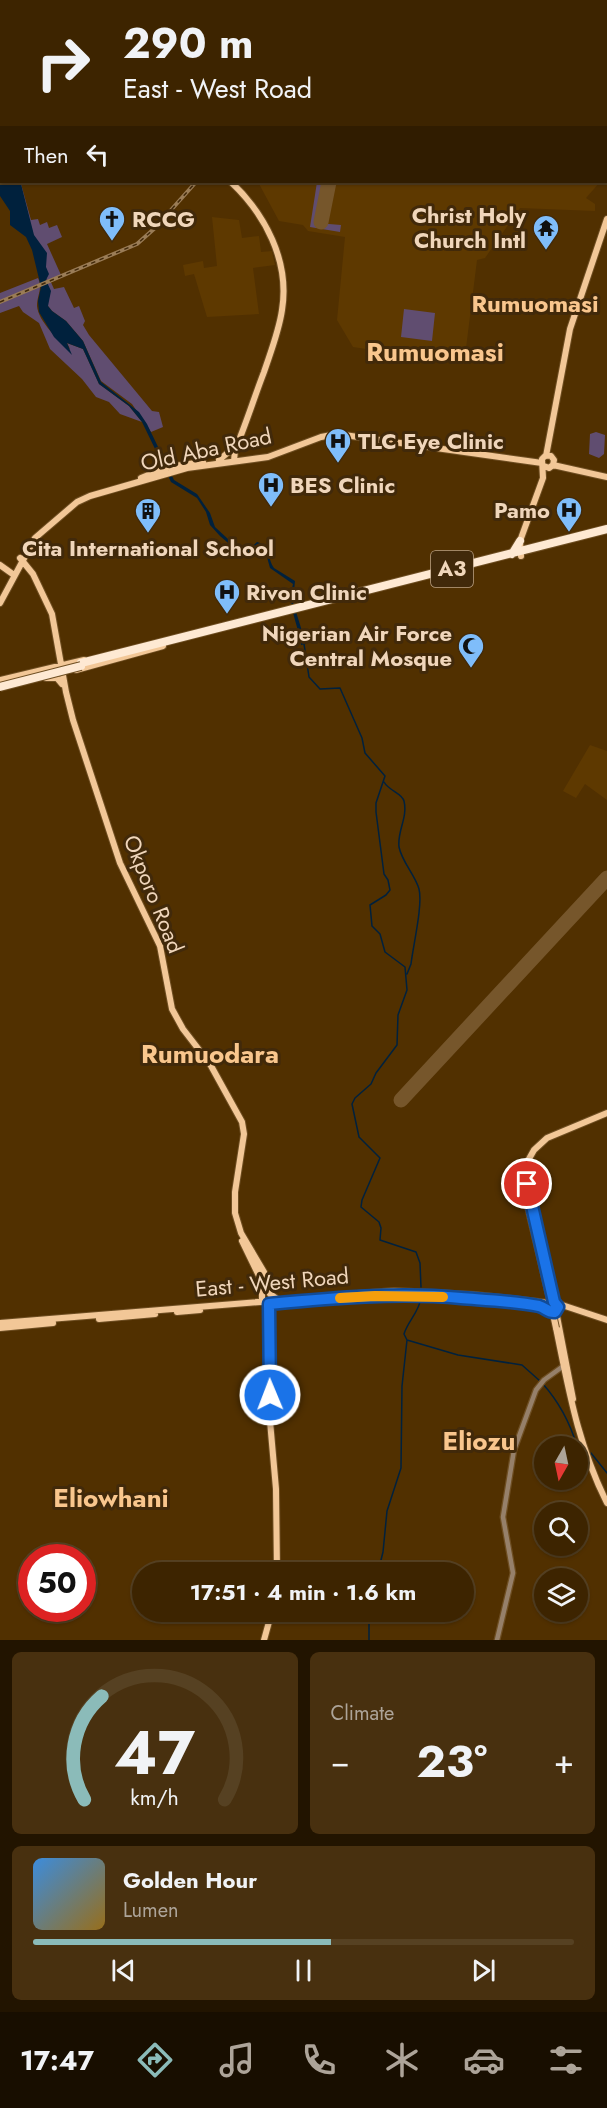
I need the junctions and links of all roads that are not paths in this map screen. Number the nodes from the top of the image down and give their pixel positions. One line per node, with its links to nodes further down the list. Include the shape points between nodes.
1 (232, 183): 5 (main road, via 267,227 280,263 284,292 278,329)
2 (237, 183): 5 (main road, via 259,207 274,232 288,291 280,333)
3 (607, 219): 8 (main road, via 566,343)
4 (607, 229): 8 (main road, via 573,330)
5 (238, 447): 6 (main road); 7 (main road)
6 (237, 459): 7 (main road, Old Aba Road); 8 (main road, Old Aba Road, via 268,454 335,431); 9 (main road, Old Aba Road)
7 (219, 460): 9 (main road, Old Aba Road)
8 (548, 461): 10 (main road, Old Aba Road); 12 (main road)
9 (170, 470): 15 (main road, Old Aba Road, via 77,502 38,535)
10 (607, 476)
11 (607, 531): 13 (highway, A3); 14 (highway, A3)
12 (523, 541): 13 (highway); 14 (highway)
13 (532, 548): 14 (highway, A3)
14 (520, 553): 20 (highway, A3)
15 (21, 560): 17 (main road, Old Aba Road); 21 (main road, Okporo Road, via 33,574 52,614)
16 (0, 565): 17 (main road)
17 (13, 574): 18 (main road, Old Aba Road); 19 (main road, Old Aba Road)
18 (0, 596)
19 (0, 603)
20 (165, 644): 22 (highway, A3); 25 (main road)
21 (59, 655): 22 (main road, via 64,661); 23 (main road, Okporo Road); 24 (main road, via 57,663)
22 (78, 664): 23 (main road); 28 (highway, A3, bridge)
23 (60, 665): 24 (main road); 25 (main road, Okporo Road)
24 (48, 668): 28 (main road)
25 (62, 674): 26 (main road); 27 (main road, Okporo Road); 29 (main road, Okporo Road, via 116,851 160,946)
26 (46, 678): 27 (main road, via 57,678); 28 (main road)
27 (62, 684): 29 (main road, Okporo Road, via 117,862 157,947)
28 (0, 685)
29 (165, 983): 32 (main road, Okporo Road, via 169,1008 178,1026 213,1073 240,1122 232,1209 241,1238)
30 (607, 1115): 31 (main road, via 553,1139 533,1158 527,1178)
31 (535, 1227): 33 (main road); 37 (main road)
32 (266, 1289): 34 (main road, Okporo Road); 35 (main road, Okporo Road)
33 (548, 1292): 37 (main road); 42 (main road, bridge)
34 (277, 1299): 35 (main road, East - West Road); 37 (main road, East - West Road, via 394,1291 475,1295)
35 (262, 1301): 39 (main road, East - West Road)
36 (269, 1304): 37 (main road, East - West Road, via 416,1296); 40 (main road, East - West Road); 45 (main road)
37 (551, 1306): 38 (main road, East - West Road); 41 (main road); 42 (main road)
38 (607, 1322)
39 (0, 1323)
40 (0, 1328)
41 (562, 1367): 42 (main road); 48 (street, via 539,1386 514,1450 503,1517 513,1573)
42 (572, 1403): 43 (main road, via 587,1453); 44 (main road, via 585,1453)
43 (607, 1496)
44 (607, 1503)
45 (277, 1562)
46 (269, 1622): 47 (main road)
47 (264, 1640)
48 (497, 1640)

